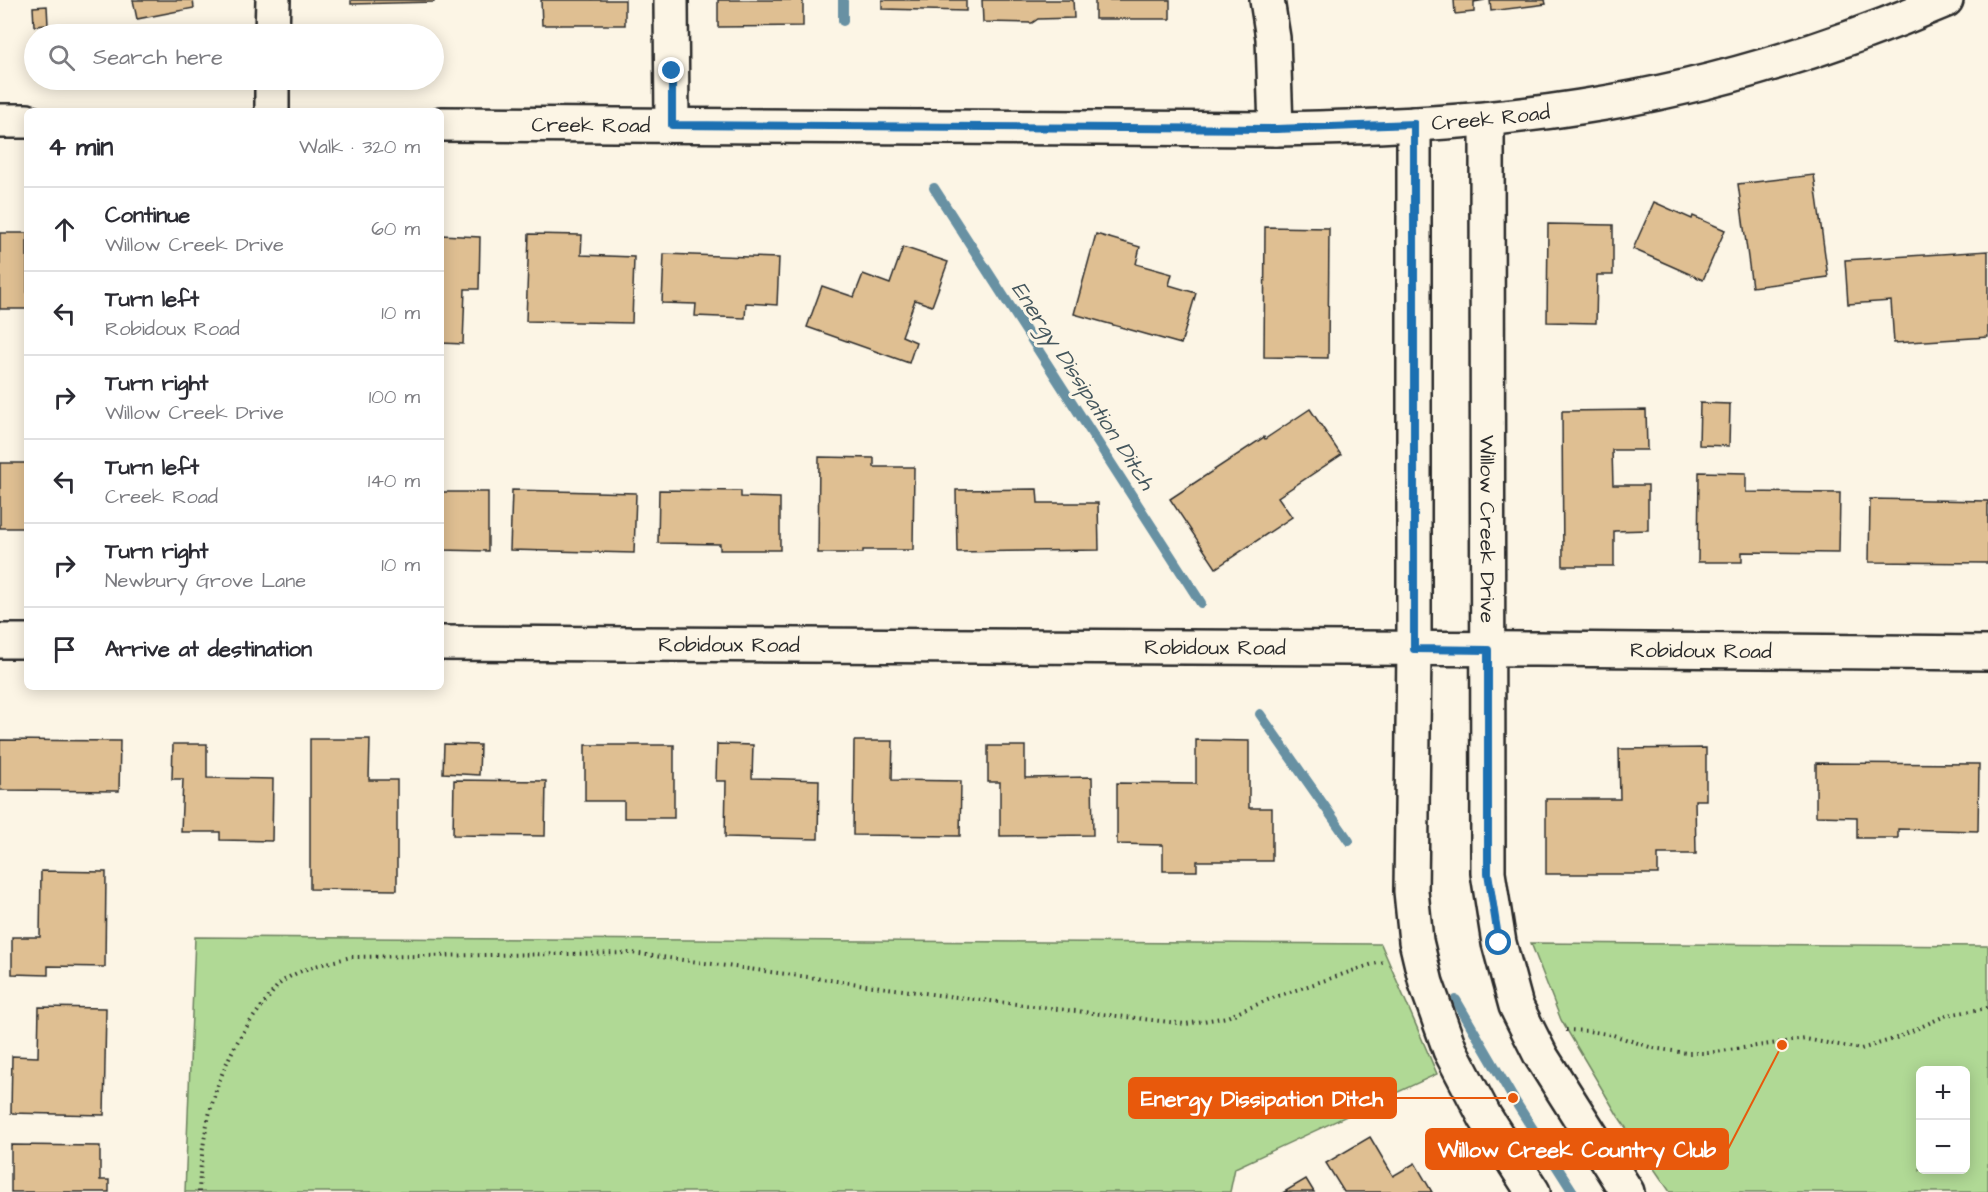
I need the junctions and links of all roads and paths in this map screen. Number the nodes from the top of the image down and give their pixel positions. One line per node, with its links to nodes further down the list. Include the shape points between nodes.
1 (273, 0): 5 (street)
2 (671, 0): 13 (street)
3 (1267, 0): 14 (street, via 1273,38)
4 (1946, 0): 8 (street, Creek Road, via 1821,48 1739,73 1581,107)
5 (273, 24)
6 (272, 90): 7 (street)
7 (272, 108)
8 (1487, 119): 12 (street, Creek Road); 19 (street, Willow Creek Drive)
9 (0, 121): 10 (street)
10 (24, 121)
11 (444, 124): 13 (street, Creek Road)
12 (1414, 124): 14 (street, Creek Road); 18 (street)
13 (672, 125): 14 (street, Creek Road)
14 (1276, 129)
15 (0, 641): 16 (street)
16 (24, 641)
17 (444, 643): 18 (street, Robidoux Road)
18 (1414, 649): 19 (street, Robidoux Road); 21 (street, via 1411,891)
19 (1488, 650): 20 (street, Robidoux Road); 26 (street, Willow Creek Drive, via 1488,873 1499,943 1516,1006 1540,1056)
20 (1988, 653)
21 (1422, 968): 24 (path, via 1403,959 1373,964 1227,1017 1186,1024 632,953 351,957 312,966 282,982 243,1029 221,1073 203,1136); 25 (street, via 1450,1050 1485,1117)
22 (1988, 1008): 23 (path, via 1947,1015 1861,1049 1805,1039 1686,1053 1589,1030)
23 (1556, 1029)
24 (199, 1192)
25 (1533, 1192)
26 (1627, 1192)

